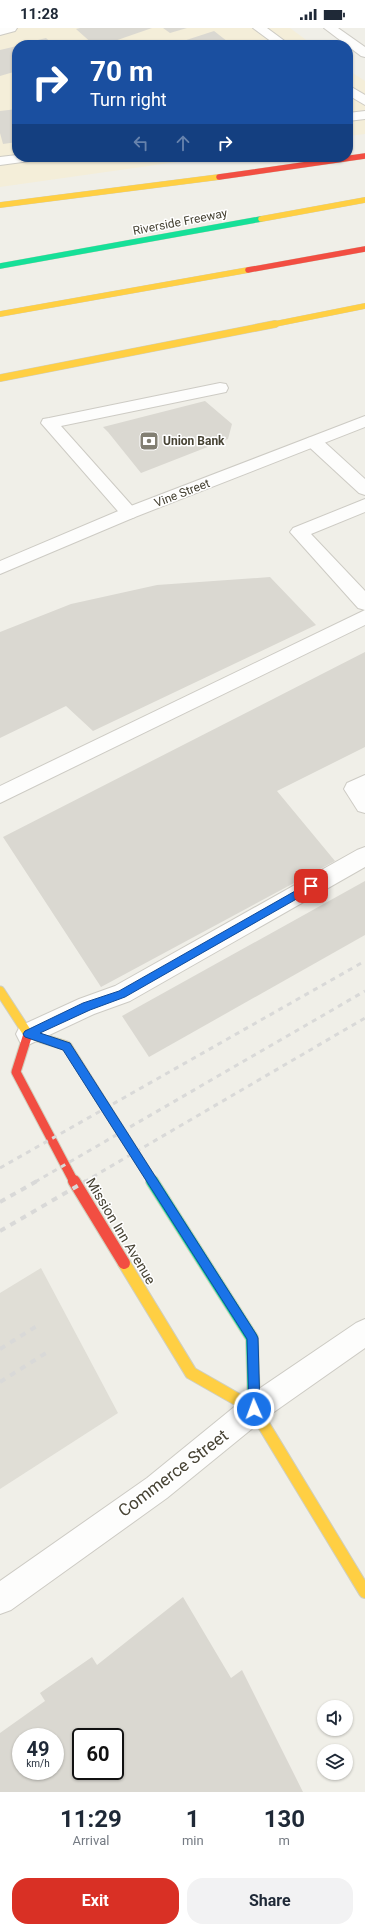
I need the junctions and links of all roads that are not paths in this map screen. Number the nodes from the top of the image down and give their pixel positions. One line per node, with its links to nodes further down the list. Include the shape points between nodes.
1 (11, 28): 4 (street)
2 (259, 28): 5 (street)
3 (330, 28): 6 (street)
4 (0, 31)
5 (277, 40)
6 (347, 40)
7 (353, 44): 8 (street)
8 (365, 53)
9 (353, 93): 10 (street)
10 (365, 101)
11 (365, 115): 12 (street)
12 (353, 116)
13 (365, 156): 14 (main road)
14 (353, 158)
15 (12, 159): 16 (street)
16 (0, 161)
17 (323, 162): 19 (main road)
18 (365, 200): 21 (main road, Riverside Freeway)
19 (0, 205)
20 (365, 249): 23 (main road)
21 (0, 266)
22 (365, 306): 24 (main road)
23 (0, 314)
24 (0, 378)
25 (220, 388): 30 (street, via 49,423)
26 (365, 421): 27 (street, Vine Street)
27 (314, 442): 28 (street); 30 (street, Vine Street)
28 (365, 489)
29 (365, 505): 32 (street, via 299,532)
30 (129, 513): 31 (street, Vine Street)
31 (0, 568)
32 (365, 603)
33 (365, 617): 35 (street)
34 (365, 783): 36 (street, via 354,789)
35 (0, 795)
36 (365, 805)
37 (365, 856): 39 (street, via 122,994 87,1006)
38 (0, 991): 39 (main road)
39 (28, 1034): 41 (main road, Mission Inn Avenue, via 67,1046 252,1338); 41 (main road, Mission Inn Avenue, via 16,1072 76,1185 191,1373)
40 (365, 1332): 41 (street, Commerce Street)
41 (254, 1409): 42 (main road, Mission Inn Avenue); 43 (street, Commerce Street, via 156,1488)
42 (365, 1592)
43 (0, 1599)

